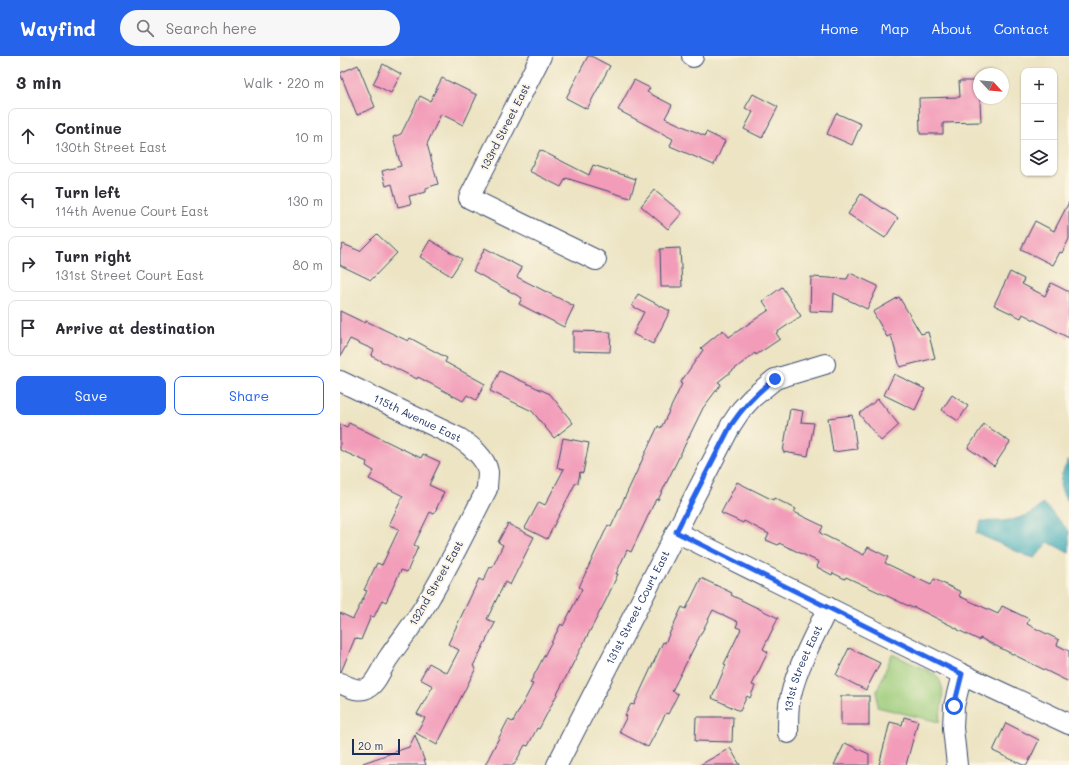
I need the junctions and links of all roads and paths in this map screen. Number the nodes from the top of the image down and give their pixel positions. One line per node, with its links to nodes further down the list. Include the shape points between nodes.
1 (541, 56): 2 (street, 133rd Street East, via 469,198)
2 (596, 260)
3 (825, 364): 6 (street, 131st Street Court East, via 775,379 741,410)
4 (340, 382): 5 (street, 115th Avenue East, via 459,438 482,458)
5 (486, 466): 9 (street, 132nd Street East, via 487,489 412,626 369,687 355,690)
6 (676, 532): 7 (street); 12 (street, 131st Street Court East)
7 (828, 607): 8 (street); 11 (street, 131st Street East, via 795,683 789,705)
8 (962, 674): 10 (street); 13 (street, via 954,706 953,728)
9 (340, 683)
10 (1069, 724)
11 (788, 733)
12 (557, 765)
13 (957, 765)

